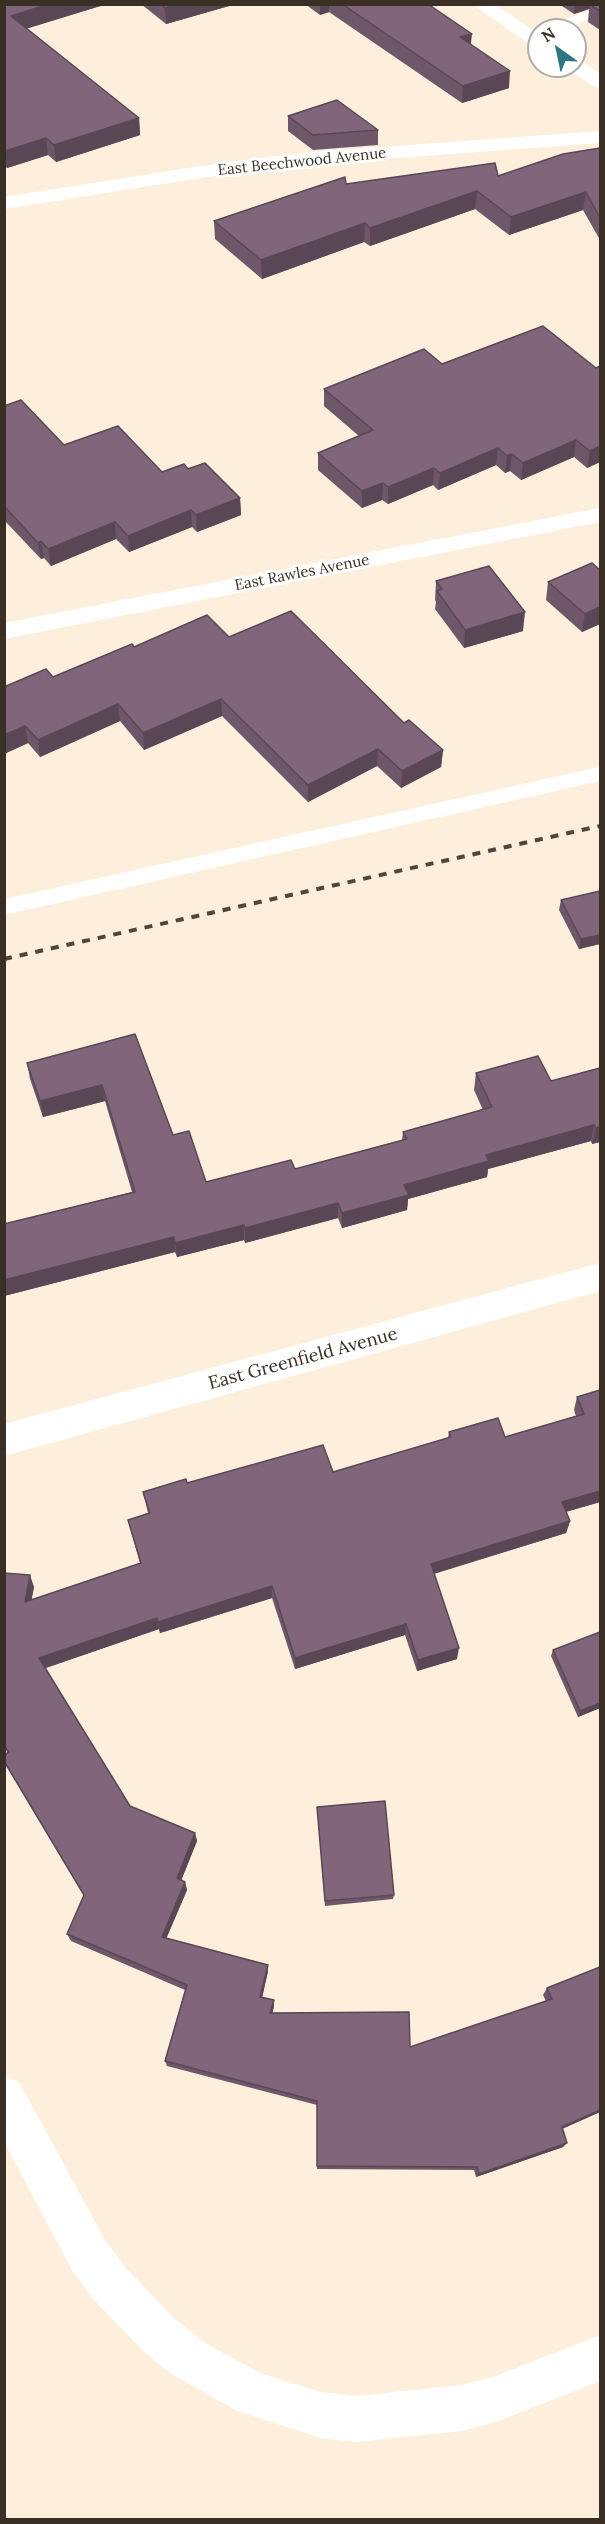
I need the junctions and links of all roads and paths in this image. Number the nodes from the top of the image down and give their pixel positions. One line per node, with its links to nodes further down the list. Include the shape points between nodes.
1 (481, 4): 4 (street)
2 (600, 11): 3 (lane)
3 (581, 18)
4 (527, 32)
5 (587, 73): 6 (street)
6 (600, 82)
7 (600, 137): 8 (street, East Beechwood Avenue, via 301,159)
8 (4, 203)
9 (600, 514): 10 (street, East Rawles Avenue)
10 (4, 631)
11 (600, 774): 12 (lane)
12 (4, 907)
13 (600, 1277): 14 (street, East Greenfield Avenue)
14 (4, 1440)
15 (4, 2097): 16 (street, via 89,2256 110,2284 134,2311 189,2359 254,2395 321,2415 356,2419 462,2409)
16 (600, 2358)

